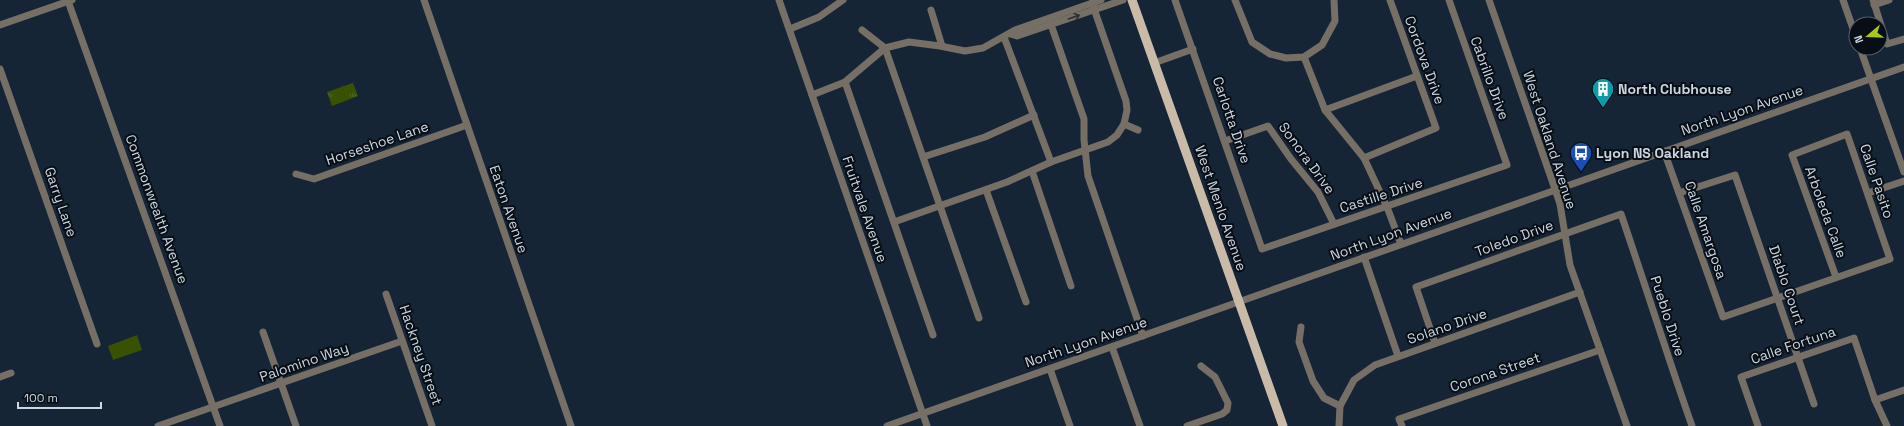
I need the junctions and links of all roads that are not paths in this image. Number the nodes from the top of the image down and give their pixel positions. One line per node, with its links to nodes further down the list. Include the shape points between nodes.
1 (424, 0): 41 (street, Eaton Avenue)
2 (779, 0): 22 (street, Fruitvale Avenue)
3 (843, 0): 22 (street, via 819,18)
4 (1101, 0): 17 (street)
5 (1123, 0): 17 (street)
6 (1132, 0): 31 (main road, West Menlo Avenue)
7 (1175, 0): 28 (street, Carlotta Drive)
8 (1235, 0): 30 (street, via 1252,42 1275,56)
9 (1334, 0): 30 (street, via 1335,21 1322,45)
10 (1390, 0): 34 (street, Cordova Drive)
11 (1448, 0): 50 (street, Cabrillo Drive)
12 (1489, 0): 55 (street, West Oakland Avenue)
13 (1843, 0): 19 (street)
14 (1889, 0): 16 (street)
15 (70, 1): 21 (street); 96 (street, Commonwealth Avenue)
16 (1873, 2): 25 (street, via 1887,44)
17 (1093, 6): 20 (street); 40 (street, via 1126,101)
18 (931, 10): 26 (street)
19 (1849, 16)
20 (1050, 22): 24 (street, via 1017,36); 44 (street, via 1084,119)
21 (0, 25)
22 (790, 29): 37 (street, Fruitvale Avenue)
23 (862, 30): 27 (street)
24 (1007, 36): 26 (street, via 983,48 965,52); 39 (street)
25 (1904, 39)
26 (942, 46): 27 (street, via 909,42)
27 (885, 48): 36 (street); 47 (street)
28 (1193, 49): 31 (street); 43 (street, Carlotta Drive)
29 (1863, 56): 35 (street)
30 (1304, 57): 38 (street)
31 (1154, 63): 74 (main road, West Menlo Avenue)
32 (1904, 67): 35 (street, North Lyon Avenue)
33 (0, 69): 81 (street, Garry Lane)
34 (1417, 76): 38 (street); 48 (street, Cordova Drive, via 1436,128)
35 (1871, 79): 45 (street, North Lyon Avenue); 52 (street)
36 (845, 82): 37 (street); 62 (street)
37 (812, 95): 97 (street, Fruitvale Avenue)
38 (1325, 110): 48 (street)
39 (1034, 114): 47 (street, via 984,137); 49 (street)
40 (1124, 124): 42 (street); 44 (street, via 1113,138)
41 (467, 125): 53 (street, Horseshoe Lane, via 314,179); 103 (street, Eaton Avenue)
42 (1138, 130)
43 (1226, 140): 63 (street, Sonora Drive, via 1268,126 1318,192); 66 (street, Carlotta Drive)
44 (1085, 150): 49 (street); 79 (street, via 1088,176)
45 (1664, 151): 55 (street, North Lyon Avenue); 57 (street, Calle Amargosa)
46 (1792, 155): 58 (street, Calle Pasito, via 1846,134); 68 (street, Arboleda Calle)
47 (923, 157): 59 (street)
48 (1364, 158): 60 (street)
49 (1051, 162): 51 (street)
50 (1507, 165): 60 (street, Castille Drive)
51 (1032, 171): 56 (street); 69 (street)
52 (1904, 172)
53 (296, 174)
54 (1904, 181): 58 (street)
55 (1555, 189): 64 (street, West Oakland Avenue); 65 (street, North Lyon Avenue)
56 (986, 190): 59 (street); 73 (street)
57 (1679, 193): 72 (street, Diablo Court, via 1735,175); 72 (street, Calle Amargosa, via 1723,317)
58 (1868, 193): 68 (street, Calle Pasito, via 1890,258)
59 (940, 206): 62 (street); 75 (street)
60 (1387, 207): 63 (street, Castille Drive); 65 (street)
61 (1621, 214): 64 (street, Toledo Drive); 112 (street, Pueblo Drive, via 1654,319)
62 (894, 222): 78 (street)
63 (1334, 224): 66 (street, Castille Drive)
64 (1565, 233): 70 (street, West Oakland Avenue, via 1570,265); 82 (street, Toledo Drive, via 1416,287)
65 (1401, 244): 67 (street, North Lyon Avenue)
66 (1262, 249)
67 (1364, 257): 74 (street, North Lyon Avenue); 85 (street)
68 (1836, 277): 72 (street)
69 (1071, 286)
70 (1580, 292): 82 (street, Solano Drive); 84 (street, West Oakland Avenue)
71 (386, 294): 80 (street, Hackney Street)
72 (1778, 298): 86 (street, Diablo Court)
73 (1026, 302)
74 (1239, 302): 79 (street, North Lyon Avenue); 109 (main road, West Menlo Avenue)
75 (979, 318)
76 (1301, 327): 95 (street, via 1299,342 1313,381 1324,398)
77 (263, 332): 91 (street)
78 (933, 335)
79 (1143, 336): 83 (street, North Lyon Avenue)
80 (402, 341): 91 (street, Palomino Way); 102 (street, Hackney Street)
81 (97, 344)
82 (1435, 344): 85 (street, Solano Drive)
83 (1112, 347): 88 (street, North Lyon Avenue); 107 (street)
84 (1600, 350): 98 (street, Corona Street); 111 (street, West Oakland Avenue)
85 (1398, 356): 95 (street, Solano Drive, via 1375,365 1354,380)
86 (1798, 357): 93 (street, Calle Fortuna, via 1854,338); 94 (street, Diablo Court); 113 (street, Calle Fortuna, via 1741,377)
87 (1202, 366): 108 (street, via 1215,377 1228,403 1227,410)
88 (1050, 369): 97 (street, North Lyon Avenue); 106 (street)
89 (11, 374): 90 (street)
90 (0, 377)
91 (281, 383): 96 (street, Palomino Way); 101 (street)
92 (1904, 390): 93 (street)
93 (1876, 400): 114 (street)
94 (1814, 404)
95 (1340, 406): 110 (street)
96 (213, 407): 99 (street, Palomino Way); 100 (street, Commonwealth Avenue)
97 (922, 414): 104 (street, North Lyon Avenue); 105 (street, Fruitvale Avenue)
98 (1400, 423)
99 (158, 426)
100 (220, 426)
101 (296, 426)
102 (432, 426)
103 (571, 426)
104 (887, 426)
105 (927, 426)
106 (1070, 426)
107 (1140, 426)
108 (1187, 426)
109 (1283, 426)
110 (1339, 426)
111 (1627, 426)
112 (1692, 426)
113 (1758, 426)
114 (1887, 426)

